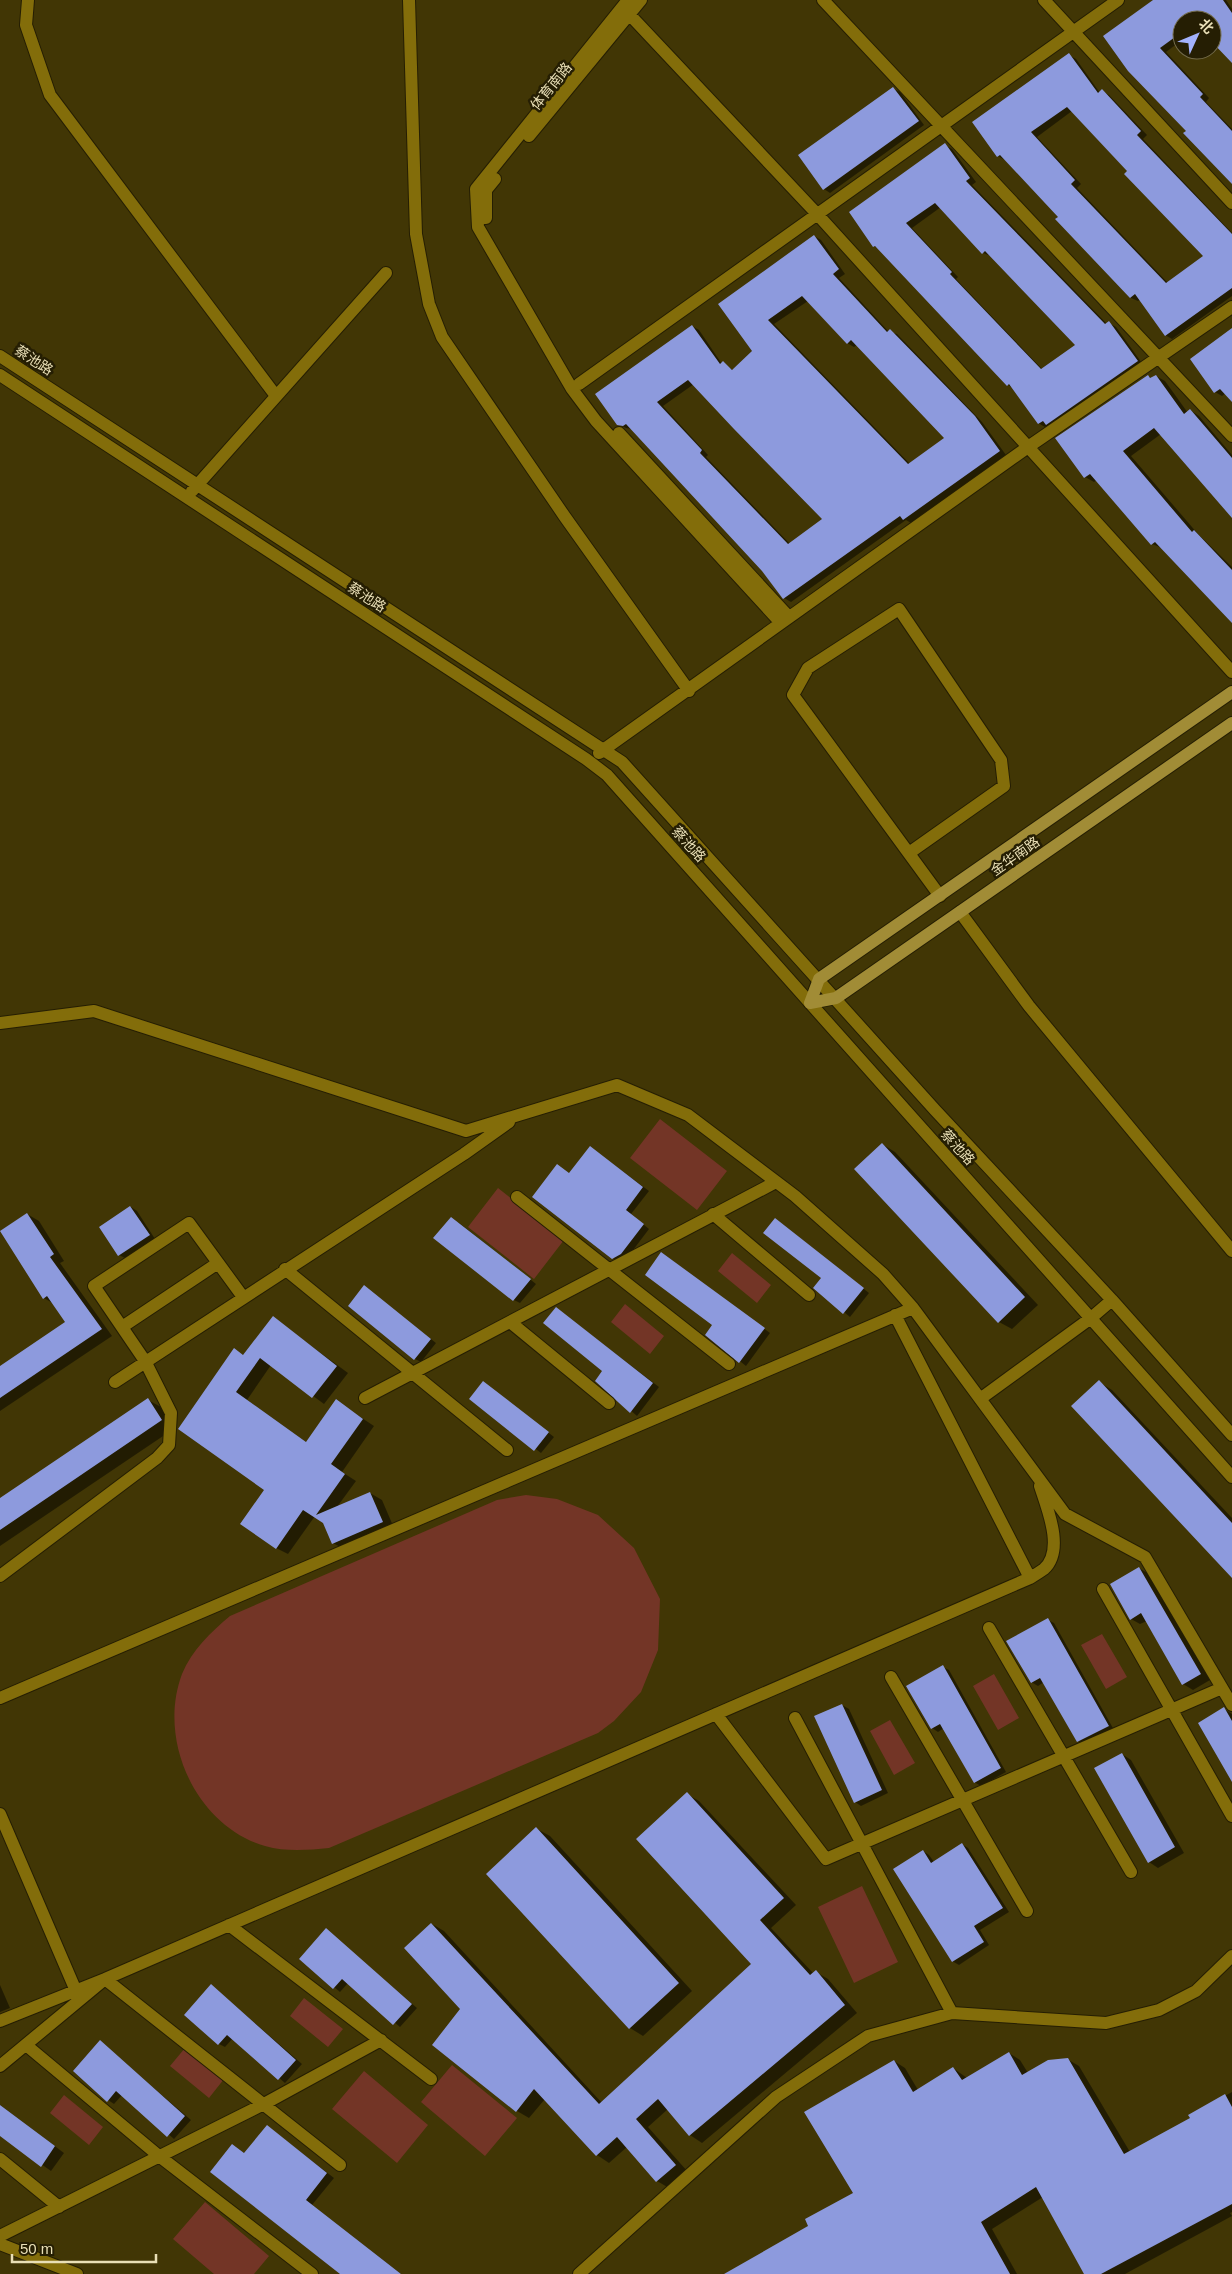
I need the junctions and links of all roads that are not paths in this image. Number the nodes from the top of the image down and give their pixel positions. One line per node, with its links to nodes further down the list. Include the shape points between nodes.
1 (28, 0): 20 (street, via 26,25 50,95)
2 (409, 0): 27 (street, via 416,234 429,304 442,338)
3 (628, 0): 11 (street, 体育南路)
4 (640, 0): 8 (street, 体育南路)
5 (823, 0): 10 (street)
6 (1044, 0): 9 (street)
7 (1118, 0): 9 (street)
8 (628, 14): 11 (street, 体育南路); 13 (street)
9 (1073, 32): 10 (street); 12 (street)
10 (941, 126): 13 (street); 17 (street)
11 (481, 189): 19 (street, via 486,224 517,284); 25 (street, via 478,227 572,389 596,421)
12 (1232, 203)
13 (818, 215): 19 (street); 22 (street)
14 (386, 273): 20 (street)
15 (1232, 307): 17 (street)
16 (0, 356): 23 (street, 蔡池路)
17 (1158, 358): 21 (street); 22 (street)
18 (0, 375): 24 (street, 蔡池路)
19 (579, 384): 25 (street, via 600,412)
20 (276, 396): 23 (street)
21 (1232, 436)
22 (1028, 447): 25 (street); 26 (street)
23 (196, 484): 24 (street); 30 (street, 蔡池路)
24 (187, 497): 31 (street, 蔡池路)
25 (785, 620): 27 (street)
26 (1232, 672)
27 (689, 691): 30 (street)
28 (1232, 692): 33 (main road, 金华南路)
29 (1232, 722): 34 (main road, 金华南路)
30 (605, 750): 31 (street); 35 (street, 蔡池路, via 622,762)
31 (586, 759): 37 (street, 蔡池路, via 607,775)
32 (909, 853): 32 (street, via 793,695 808,668 899,609 1001,760 1004,786); 33 (street)
33 (940, 896): 35 (main road, 金华南路)
34 (960, 912): 36 (main road, 金华南路); 43 (street, via 1029,1006)
35 (819, 979): 36 (street, 蔡池路); 37 (main road)
36 (836, 998): 37 (main road, 金华南路); 49 (street, 蔡池路)
37 (810, 1003): 52 (street, 蔡池路)
38 (0, 1023): 39 (street, via 94,1011 466,1131)
39 (518, 1115): 40 (street, via 617,1085 688,1115); 45 (street, via 464,1154)
40 (776, 1182): 42 (street); 50 (street, via 883,1274)
41 (517, 1197): 46 (street)
42 (713, 1214): 46 (street); 47 (street)
43 (1232, 1251)
44 (218, 1263): 48 (street); 54 (street); 54 (street, via 189,1223 94,1286)
45 (286, 1269): 48 (street); 57 (street)
46 (609, 1269): 53 (street); 56 (street)
47 (809, 1295)
48 (243, 1297): 55 (street)
49 (1112, 1300): 52 (street); 62 (street, 蔡池路)
50 (913, 1308): 51 (street); 60 (street)
51 (895, 1315): 67 (street); 72 (street)
52 (1091, 1318): 60 (street); 65 (street, 蔡池路)
53 (510, 1322): 57 (street); 61 (street)
54 (122, 1327): 55 (street)
55 (145, 1361): 58 (street); 66 (street, via 171,1413 169,1445 157,1458)
56 (728, 1364)
57 (412, 1373): 59 (street); 63 (street)
58 (115, 1382)
59 (364, 1398)
60 (980, 1399): 64 (street)
61 (609, 1403)
62 (1232, 1435)
63 (507, 1450)
64 (1037, 1476): 67 (street, via 1050,1518 1054,1548 1045,1568); 71 (street, via 1065,1514 1145,1557)
65 (1232, 1477)
66 (0, 1576)
67 (1030, 1578): 75 (street)
68 (1103, 1589): 74 (street)
69 (989, 1628): 77 (street)
70 (891, 1677): 78 (street)
71 (1222, 1688): 73 (street); 74 (street)
72 (0, 1698)
73 (1232, 1705)
74 (1172, 1710): 77 (street); 80 (street)
75 (716, 1714): 81 (street, via 826,1859); 84 (street)
76 (795, 1718): 81 (street)
77 (1063, 1756): 78 (street); 82 (street)
78 (962, 1800): 81 (street); 83 (street)
79 (0, 1814): 87 (street)
80 (1232, 1816)
81 (861, 1844): 88 (street)
82 (1130, 1872)
83 (1027, 1911)
84 (229, 1925): 86 (street); 90 (street)
85 (1232, 1956): 88 (street, via 1196,1992 1159,2010 1106,2024)
86 (105, 1979): 87 (street); 91 (street); 94 (street)
87 (76, 1991): 89 (street)
88 (952, 2014): 103 (street, via 868,2036 776,2097)
89 (0, 2021)
90 (381, 2040): 93 (street); 94 (street)
91 (26, 2045): 92 (street); 95 (street)
92 (0, 2066)
93 (431, 2079)
94 (264, 2104): 95 (street); 97 (street)
95 (159, 2156): 98 (street); 102 (street)
96 (0, 2159): 98 (street)
97 (340, 2165)
98 (59, 2207): 99 (street)
99 (0, 2236)
100 (0, 2244): 101 (street)
101 (77, 2274)
102 (312, 2274)
103 (579, 2274)

